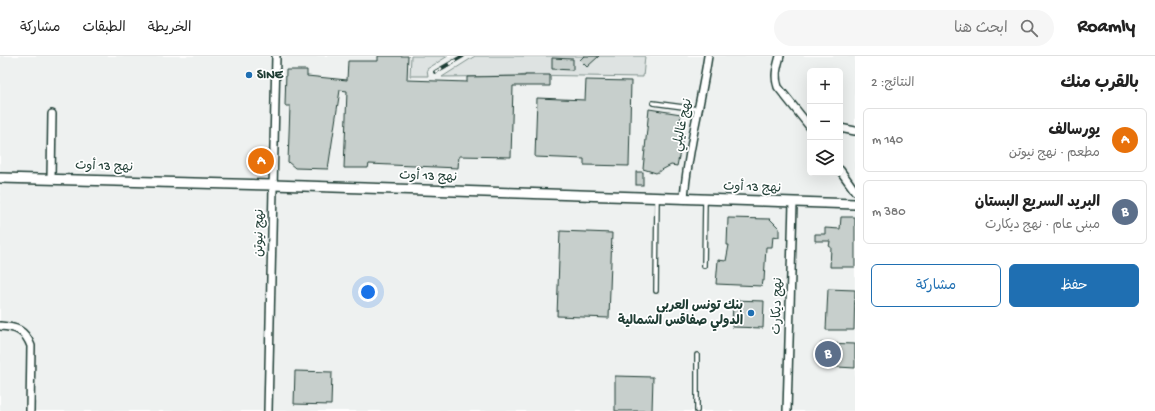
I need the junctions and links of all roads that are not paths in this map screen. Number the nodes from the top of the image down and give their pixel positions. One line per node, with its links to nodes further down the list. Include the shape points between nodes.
1 (276, 56): 13 (street, نهج نيوتن)
2 (708, 56): 5 (street, نهج غاليلي)
3 (780, 56): 7 (street, via 776,72 778,87)
4 (653, 103): 5 (lane)
5 (699, 109): 16 (street, نهج غاليلي, via 685,177)
6 (52, 114): 12 (street)
7 (807, 122)
8 (843, 129): 9 (street)
9 (855, 131)
10 (843, 174): 14 (street)
11 (0, 178): 12 (main road, نهج 13 أوت)
12 (51, 178): 13 (main road, نهج 13 أوت)
13 (274, 185): 15 (main road, نهج 13 أوت); 25 (street, نهج نيوتن)
14 (855, 191)
15 (657, 198): 16 (main road, نهج 13 أوت); 21 (lane)
16 (684, 199): 17 (main road, نهج 13 أوت)
17 (705, 200): 18 (main road, نهج 13 أوت); 20 (lane)
18 (793, 203): 19 (main road, نهج 13 أوت); 27 (street, نهج ديكارت)
19 (855, 204)
20 (704, 266)
21 (656, 291)
22 (0, 326): 24 (street, via 17,329 29,339)
23 (697, 355): 26 (lane)
24 (30, 411)
25 (268, 411)
26 (697, 411)
27 (787, 411)

